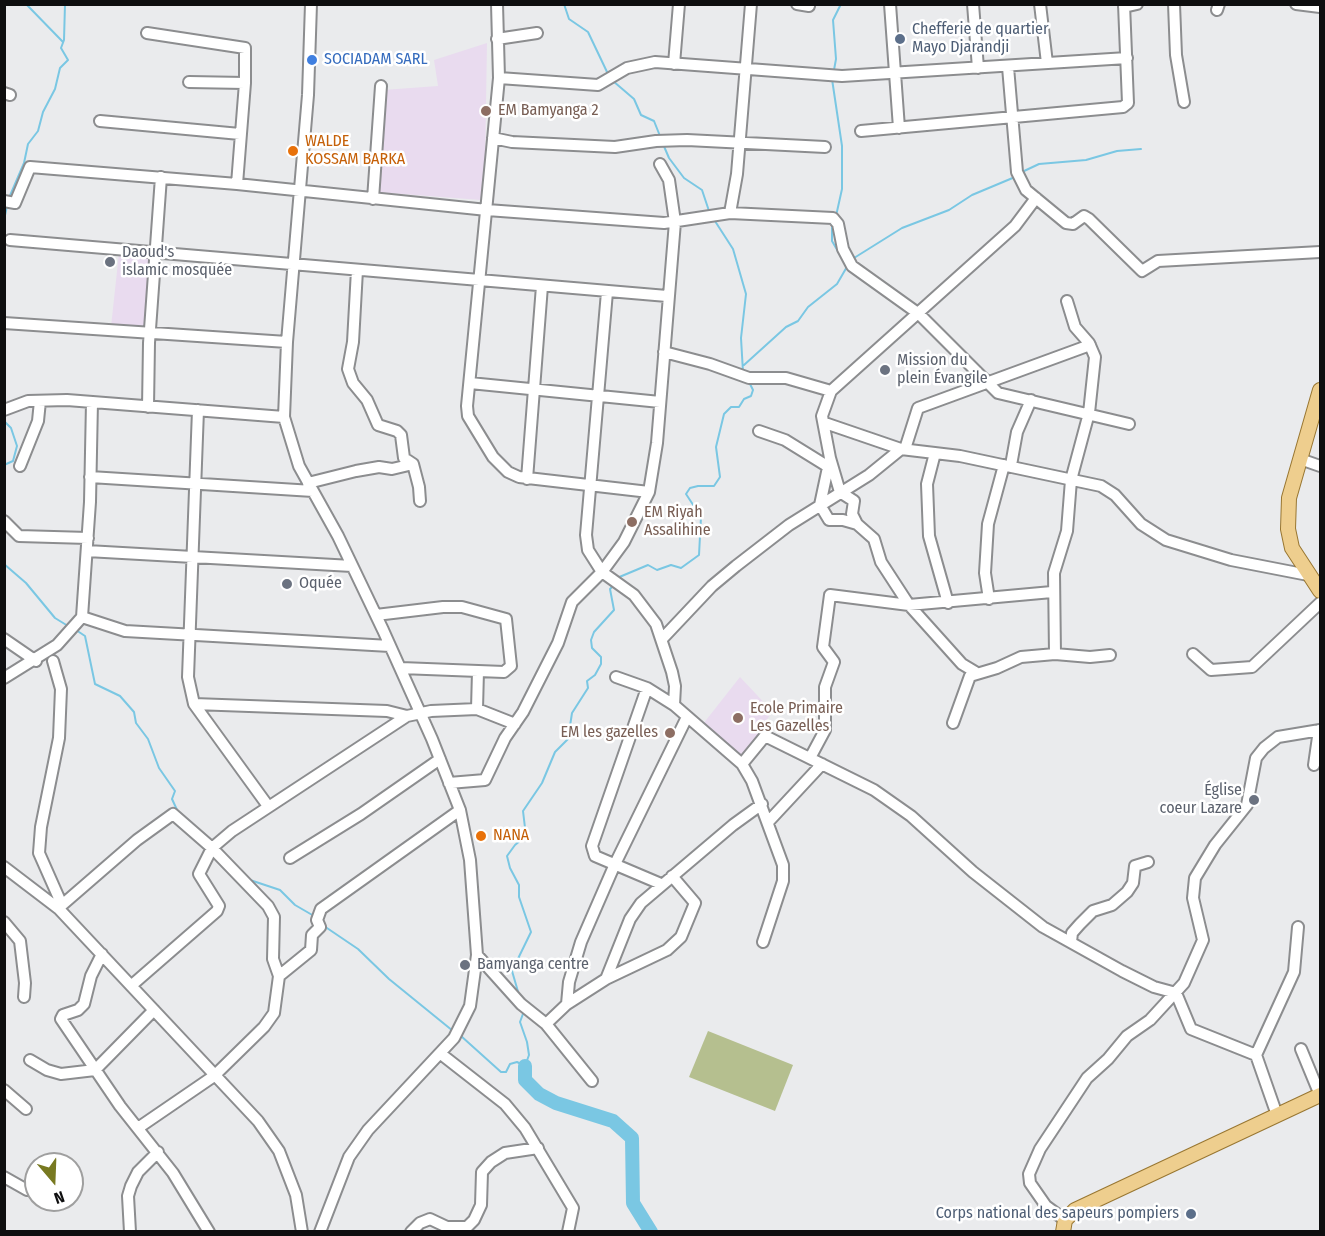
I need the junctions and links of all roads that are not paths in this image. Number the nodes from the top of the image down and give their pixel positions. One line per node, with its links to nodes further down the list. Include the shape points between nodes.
1 (311, 4): 41 (street)
2 (497, 4): 17 (street)
3 (679, 4): 20 (street)
4 (752, 4): 23 (street)
5 (797, 4): 12 (street)
6 (890, 4): 24 (street)
7 (973, 4): 22 (street)
8 (1040, 4): 19 (street)
9 (1137, 4): 13 (street)
10 (1174, 4): 29 (street, via 1176,56)
11 (1296, 4): 14 (street)
12 (809, 6)
13 (1124, 6): 18 (street)
14 (1320, 7)
15 (147, 33): 27 (street, via 242,45 246,51)
16 (537, 33): 17 (street)
17 (497, 39): 25 (street)
18 (1127, 58): 19 (street); 30 (street, via 1128,103 1123,107)
19 (1047, 63): 21 (street)
20 (674, 64): 23 (street); 25 (street, via 641,64 598,85)
21 (1008, 67): 22 (street); 30 (street)
22 (978, 68): 24 (street)
23 (745, 70): 24 (street, via 842,76); 36 (street)
24 (893, 73): 32 (street)
25 (499, 78): 35 (street)
26 (189, 82): 27 (street)
27 (245, 83): 34 (street)
28 (381, 86): 43 (street)
29 (1184, 102)
30 (1014, 117): 32 (street); 42 (street, via 1018,174 1026,190)
31 (100, 121): 34 (street)
32 (899, 128): 33 (street)
33 (861, 131)
34 (240, 134): 40 (street)
35 (493, 138): 36 (street, via 615,147 661,140); 45 (street)
36 (740, 143): 37 (street); 46 (street)
37 (825, 147)
38 (660, 164): 47 (street, via 669,180)
39 (161, 177): 40 (street); 44 (street, via 30,167); 50 (street)
40 (237, 184): 41 (street)
41 (300, 191): 43 (street); 51 (street)
42 (1036, 198): 49 (street, via 1066,223 1073,224 1084,216 1089,219 1143,271 1158,261); 58 (street, via 1015,226)
43 (372, 199): 45 (street)
44 (10, 202)
45 (487, 210): 47 (street); 53 (street)
46 (730, 213): 47 (street); 58 (street, via 834,219 850,263)
47 (675, 222): 56 (street)
48 (10, 240): 50 (street)
49 (1320, 252)
50 (156, 253): 51 (street); 60 (street)
51 (294, 264): 52 (street); 61 (street)
52 (357, 270): 53 (street); 86 (street, via 348,369 378,425 401,435 404,458)
53 (480, 280): 54 (street); 64 (street)
54 (542, 286): 55 (street); 66 (street)
55 (607, 292): 56 (street); 69 (street)
56 (667, 296): 63 (street)
57 (1067, 302): 62 (street, via 1075,327)
58 (919, 314): 65 (street); 68 (street)
59 (4, 323): 60 (street)
60 (150, 332): 61 (street); 74 (street)
61 (287, 342): 78 (street)
62 (1090, 345): 65 (street); 77 (street, via 1095,357)
63 (664, 352): 68 (street, via 746,378 786,378); 73 (street)
64 (470, 383): 66 (street); 91 (street, via 468,416 477,434 508,472)
65 (990, 383): 70 (street, via 998,393); 82 (street, via 918,408)
66 (534, 389): 69 (street); 91 (street)
67 (1320, 390): 84 (main road)
68 (831, 391): 79 (street, via 822,416)
69 (597, 396): 73 (street); 94 (street)
70 (1031, 400): 77 (street); 87 (street)
71 (39, 401): 72 (street); 75 (street); 88 (street, via 38,421)
72 (92, 402): 74 (street); 90 (street)
73 (660, 402): 96 (street)
74 (148, 407): 76 (street)
75 (4, 410)
76 (198, 410): 78 (street); 93 (street)
77 (1089, 413): 80 (street); 92 (street)
78 (284, 417): 95 (street, via 289,439)
79 (825, 423): 82 (street); 85 (street)
80 (1129, 424)
81 (759, 431): 85 (street)
82 (903, 449): 83 (street); 97 (street)
83 (935, 453): 87 (street); 111 (street, via 927,484 929,536)
84 (1300, 459): 89 (street); 106 (main road, via 1289,498 1288,529 1292,548)
85 (828, 462): 97 (street); 99 (street)
86 (413, 464): 95 (street, via 356,471); 98 (street)
87 (1007, 465): 92 (street); 110 (street, via 988,524 985,573)
88 (20, 466)
89 (1320, 466)
90 (90, 477): 93 (street); 102 (street)
91 (527, 479): 94 (street)
92 (1071, 480): 106 (street, via 1101,486 1141,524 1166,540 1231,560); 109 (street, via 1067,531)
93 (196, 483): 95 (street); 104 (street)
94 (592, 484): 96 (street); 107 (street, via 588,550)
95 (311, 487): 105 (street)
96 (649, 492): 107 (street)
97 (840, 492): 99 (street); 101 (street, via 854,501 852,514)
98 (420, 501)
99 (820, 505): 101 (street, via 829,520); 118 (street, via 712,586)
100 (4, 521): 102 (street, via 20,536)
101 (856, 524): 113 (street, via 874,539 880,562)
102 (88, 538): 103 (street)
103 (87, 551): 104 (street); 115 (street)
104 (193, 558): 105 (street); 116 (street)
105 (352, 566): 114 (street)
106 (1314, 577): 108 (main road)
107 (610, 578): 118 (street, via 634,596); 136 (street, via 572,602 558,643)
108 (1320, 591)
109 (1052, 592): 110 (street); 120 (street)
110 (989, 599): 111 (street)
111 (948, 603): 113 (street)
112 (1320, 603): 121 (street, via 1252,667 1211,670)
113 (909, 605): 126 (street, via 956,658); 139 (street, via 830,596 823,646 834,662 825,687 825,730)
114 (376, 615): 119 (street); 125 (street, via 462,607 502,616 508,623 511,666 504,672)
115 (81, 619): 116 (street, via 125,631); 123 (street)
116 (189, 633): 119 (street); 130 (street, via 188,677)
117 (4, 639): 123 (street)
118 (662, 639): 131 (street, via 675,686)
119 (390, 646): 124 (street)
120 (1055, 654): 122 (street); 126 (street, via 1021,657)
121 (1193, 654)
122 (1110, 655)
123 (44, 659): 128 (street); 156 (street, via 60,677 60,711 39,853)
124 (401, 668): 125 (street); 133 (street)
125 (478, 671): 132 (street)
126 (977, 673): 137 (street, via 970,676)
127 (616, 677): 129 (street)
128 (4, 678)
129 (647, 688): 131 (street); 152 (street, via 592,846 595,856)
130 (194, 704): 134 (street, via 387,711); 146 (street)
131 (674, 705): 135 (street)
132 (477, 709): 133 (street); 136 (street)
133 (421, 713): 134 (street); 140 (street)
134 (407, 716): 146 (street)
135 (687, 717): 141 (street); 152 (street)
136 (515, 723): 144 (street, via 485,780)
137 (953, 723)
138 (1320, 730): 143 (street); 166 (street, via 1278,737 1256,758 1247,805 1195,878 1193,898 1203,940)
139 (810, 758): 141 (street, via 765,736); 142 (street)
140 (440, 759): 144 (street); 150 (street)
141 (742, 764): 145 (street)
142 (822, 764): 148 (street); 160 (street, via 874,790 911,816 1006,899)
143 (1314, 765)
144 (449, 783): 147 (street)
145 (762, 804): 148 (street); 154 (street)
146 (268, 806): 149 (street)
147 (460, 810): 162 (street, via 470,860); 163 (street, via 321,909 317,920 320,927 312,935 311,950)
148 (769, 821): 159 (street, via 783,865 783,881)
149 (214, 846): 156 (street, via 173,814); 163 (street, via 274,917 273,959); 165 (street, via 199,873 217,911)
150 (290, 858)
151 (1148, 862): 160 (street, via 1135,866 1133,883 1127,892 1112,905 1093,910 1072,933)
152 (615, 864): 155 (street); 168 (street, via 581,942 569,982)
153 (4, 867): 156 (street)
154 (672, 876): 155 (street); 164 (street, via 695,903 681,937 667,950)
155 (661, 884): 164 (street, via 630,919)
156 (60, 907): 161 (street)
157 (4, 922): 167 (street, via 20,941)
158 (1298, 927): 173 (street, via 1294,972)
159 (762, 942)
160 (1071, 942): 166 (street, via 1154,987)
161 (102, 954): 165 (street); 175 (street, via 84,1004 61,1019)
162 (477, 955): 170 (street); 172 (street, via 470,1006)
163 (279, 976): 176 (street, via 274,1013)
164 (606, 979): 168 (street)
165 (132, 985): 169 (street)
166 (1176, 993): 173 (street, via 1191,1029); 187 (street, via 1087,1078 1040,1149 1029,1174 1030,1183)
167 (24, 997)
168 (567, 1005): 170 (street)
169 (154, 1010): 175 (street); 176 (street)
170 (546, 1024): 177 (street)
171 (1301, 1049): 179 (street)
172 (441, 1054): 183 (street, via 505,1104); 191 (street, via 368,1130 349,1157)
173 (1256, 1055): 181 (street)
174 (30, 1060): 175 (street, via 61,1074)
175 (95, 1070): 182 (street)
176 (214, 1076): 182 (street); 190 (street, via 258,1121 279,1151 296,1195)
177 (592, 1081)
178 (4, 1090): 180 (street)
179 (1320, 1095): 181 (main road)
180 (26, 1109)
181 (1277, 1115): 187 (main road, via 1075,1210)
182 (138, 1128): 184 (street)
183 (538, 1148): 192 (street, via 505,1153 482,1172 481,1205 467,1227 447,1227 430,1218); 193 (street, via 573,1208)
184 (158, 1152): 188 (street, via 138,1172 131,1186); 189 (street)
185 (4, 1178): 186 (street)
186 (24, 1188)
187 (1064, 1226)
188 (130, 1232)
189 (209, 1232)
190 (302, 1232)
191 (320, 1232)
192 (411, 1232)
193 (568, 1232)

